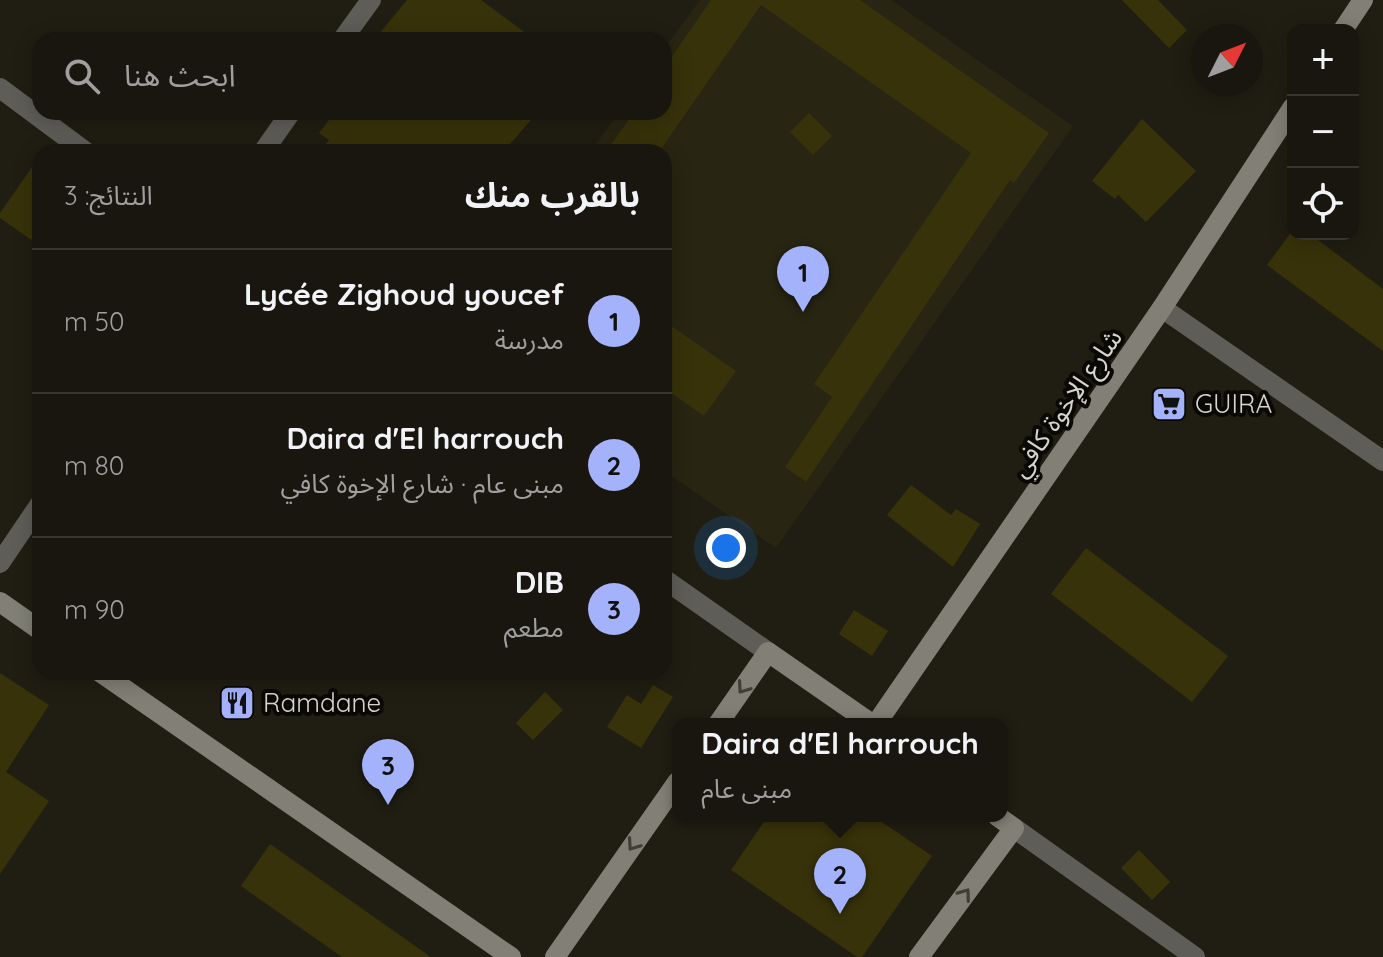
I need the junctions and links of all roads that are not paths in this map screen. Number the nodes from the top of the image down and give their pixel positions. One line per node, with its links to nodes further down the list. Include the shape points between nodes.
1 (371, 0): 4 (street)
2 (1363, 0): 3 (main road)
3 (1347, 24)
4 (348, 32)
5 (0, 88): 6 (street)
6 (32, 112)
7 (1287, 116): 12 (main road, شارع الإخوة كافي)
8 (43, 120): 10 (street)
9 (285, 120): 11 (street)
10 (75, 144)
11 (269, 144)
12 (1162, 308): 13 (street); 23 (main road, شارع الإخوة كافي)
13 (1383, 461)
14 (32, 516): 15 (street)
15 (0, 563)
16 (672, 585): 19 (street)
17 (0, 602): 18 (main road)
18 (32, 624)
19 (768, 652): 21 (main road, one-way to 21); 22 (main road)
20 (112, 680): 26 (main road)
21 (722, 718)
22 (865, 718)
23 (878, 718)
24 (672, 790): 27 (main road, one-way to 27)
25 (1006, 822): 28 (main road, one-way to 25); 29 (street)
26 (511, 957)
27 (555, 957)
28 (919, 957)
29 (1195, 957)

